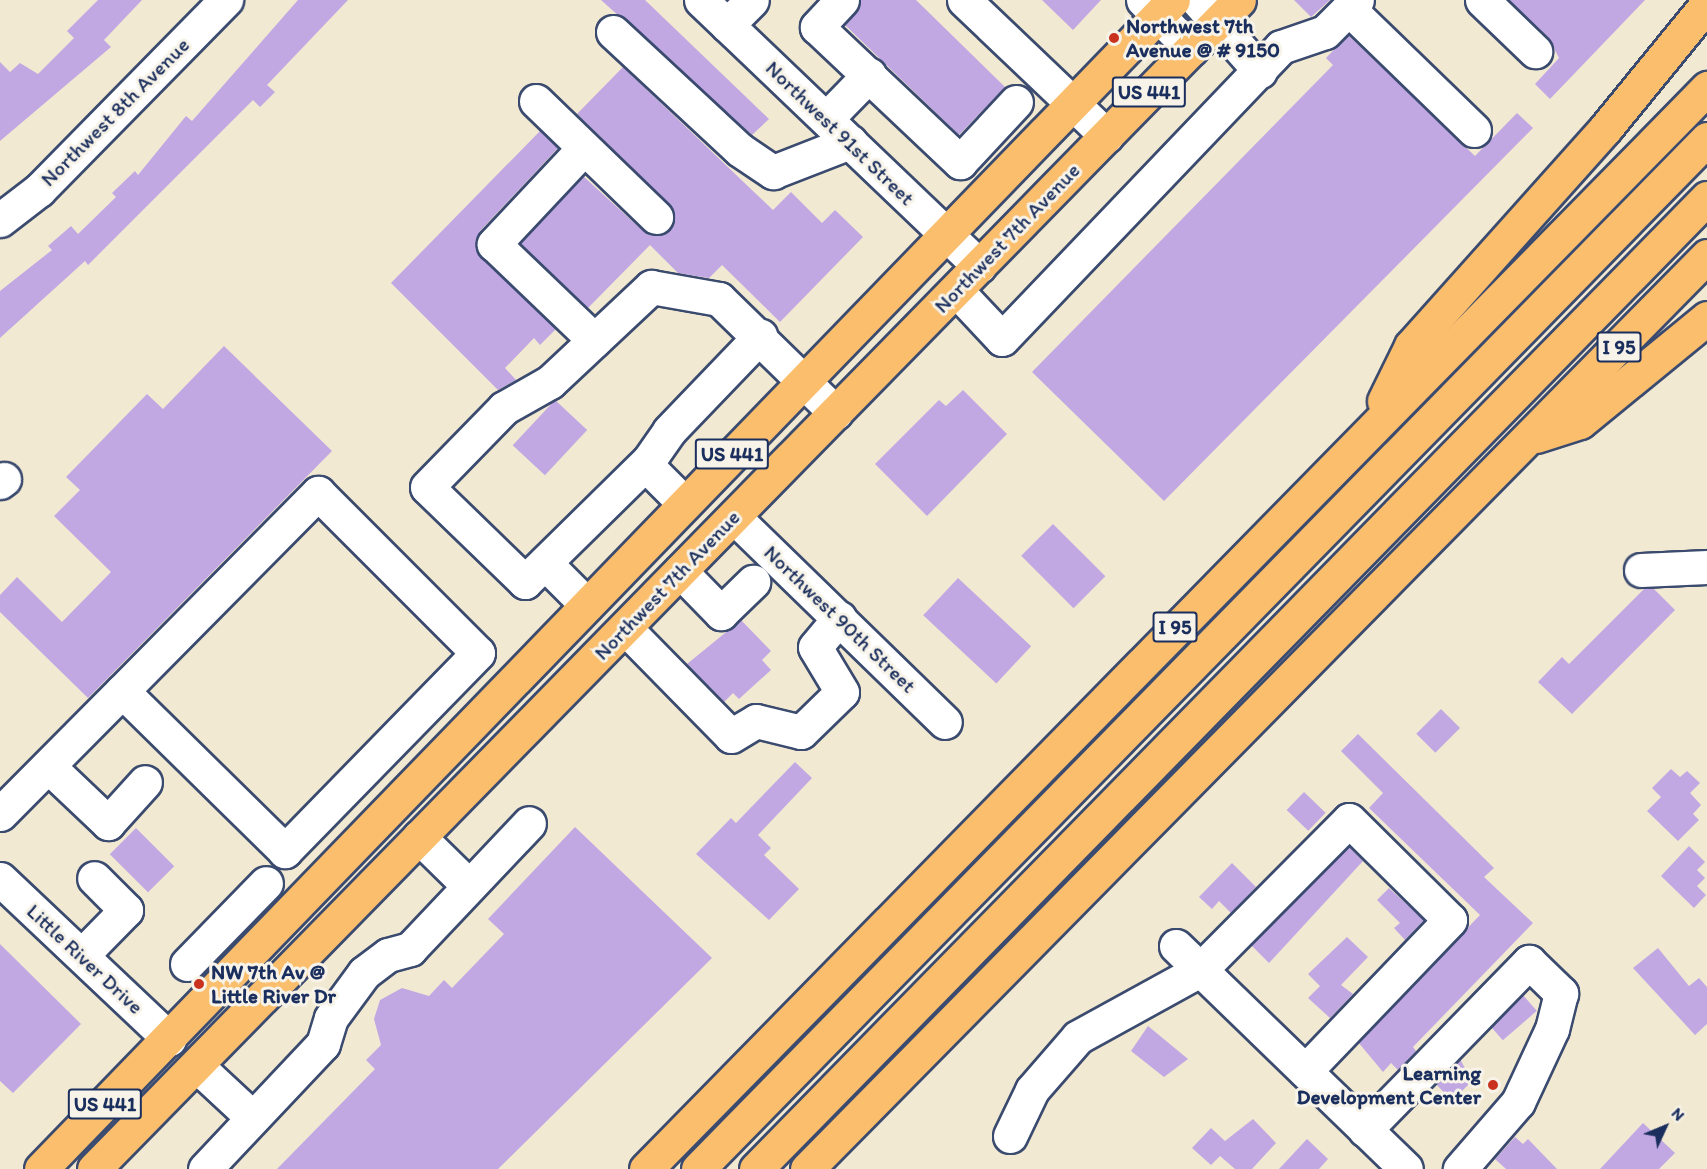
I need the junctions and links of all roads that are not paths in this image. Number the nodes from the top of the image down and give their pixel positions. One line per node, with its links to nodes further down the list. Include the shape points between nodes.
1 (226, 0): 29 (street, Northwest 8th Avenue, via 39,190)
2 (701, 0): 11 (street, Northwest 91st Street)
3 (752, 0): 11 (street)
4 (842, 0): 16 (street, via 817,27)
5 (964, 0): 19 (street)
6 (1482, 0): 14 (street)
7 (1353, 4): 15 (street, via 1325,32 1281,47); 21 (street)
8 (1707, 4): 39 (main road, via 1605,129 1411,346)
9 (1158, 5): 13 (street); 19 (main road, Northwest 7th Avenue / US 441)
10 (1218, 7): 13 (main road, Northwest 7th Avenue / US 441); 15 (street)
11 (727, 25): 20 (street, Northwest 91st Street)
12 (613, 32): 24 (street, via 740,150 773,172)
13 (1191, 48): 22 (main road, Northwest 7th Avenue / US 441)
14 (1535, 51)
15 (1260, 71): 33 (street, via 1002,339)
16 (868, 75): 20 (street); 26 (street, via 960,162 1006,112)
17 (1707, 88): 39 (main road, I 95)
18 (536, 101): 25 (street)
19 (1073, 102): 22 (street); 26 (main road, Northwest 7th Avenue / US 441)
20 (826, 119): 24 (street, Northwest 91st Street)
21 (1474, 130)
22 (1107, 136): 32 (main road, Northwest 7th Avenue / US 441)
23 (1707, 139): 81 (main road)
24 (850, 142): 30 (street, Northwest 91st Street)
25 (585, 148): 28 (street); 36 (street, via 494,244)
26 (1028, 149): 30 (main road, Northwest 7th Avenue / US 441)
27 (1707, 198): 82 (main road)
28 (656, 217)
29 (0, 220)
30 (946, 234): 32 (street, Northwest 91st Street); 37 (main road, Northwest 7th Avenue / US 441)
31 (1707, 256): 40 (main road, I 95)
32 (979, 266): 33 (main road, Northwest 7th Avenue / US 441)
33 (956, 290): 38 (main road, Northwest 7th Avenue / US 441)
34 (1707, 318): 40 (main road, via 1580,422)
35 (760, 336): 36 (street, via 719,299 651,287); 37 (street); 41 (street, via 669,431)
36 (594, 340): 47 (street, via 550,382 504,408 427,487)
37 (804, 380): 38 (street); 42 (main road, Northwest 7th Avenue / US 441)
38 (836, 412): 43 (main road, Northwest 7th Avenue / US 441)
39 (1372, 425): 80 (main road, I 95)
40 (1531, 437): 83 (main road, I 95)
41 (649, 460): 42 (street); 47 (street)
42 (684, 503): 49 (main road, Northwest 7th Avenue / US 441)
43 (734, 517): 46 (main road, Northwest 7th Avenue / US 441); 50 (street, Northwest 90th Street)
44 (1707, 567): 45 (street)
45 (1641, 570)
46 (680, 571): 48 (street, via 722,613); 51 (main road, Northwest 7th Avenue / US 441)
47 (535, 572): 49 (street)
48 (753, 582)
49 (587, 605): 55 (main road, Northwest 7th Avenue / US 441)
50 (838, 618): 51 (street, via 814,646 842,692 801,732 756,721 731,736); 53 (street, Northwest 90th Street)
51 (625, 628): 60 (main road, Northwest 7th Avenue / US 441)
52 (122, 691): 54 (street, via 285,851); 54 (street, via 318,493 478,653); 56 (street)
53 (945, 722)
54 (405, 728): 55 (street)
55 (437, 759): 66 (main road, Northwest 7th Avenue / US 441)
56 (48, 766): 57 (street, via 108,823); 58 (street)
57 (145, 782)
58 (0, 814)
59 (529, 823): 64 (street)
60 (419, 837): 64 (street); 72 (main road, Northwest 7th Avenue / US 441)
61 (94, 878): 68 (street, via 126,910)
62 (0, 879): 68 (street, Little River Drive)
63 (266, 883): 65 (street)
64 (469, 886): 74 (street, via 410,948 388,955 364,973 332,1017 323,1044)
65 (243, 906): 66 (street); 69 (street)
66 (270, 932): 71 (main road, Northwest 7th Avenue / US 441)
67 (1176, 946): 70 (street)
68 (82, 955): 71 (street, Little River Drive)
69 (187, 964)
70 (1200, 970): 73 (street); 73 (street, via 1350,820 1450,920); 76 (street, via 1078,1037 1032,1090)
71 (170, 1039): 72 (main road); 77 (main road, Northwest 7th Avenue / US 441)
72 (197, 1066): 74 (street); 78 (main road, Northwest 7th Avenue / US 441)
73 (1305, 1071): 75 (street)
74 (253, 1118): 79 (street)
75 (1365, 1130): 84 (street); 85 (street, via 1529,962 1561,993 1552,1029 1518,1102)
76 (1010, 1136)
77 (41, 1169)
78 (94, 1169)
79 (206, 1169)
80 (646, 1169)
81 (698, 1169)
82 (756, 1169)
83 (807, 1169)
84 (1406, 1169)
85 (1460, 1169)

